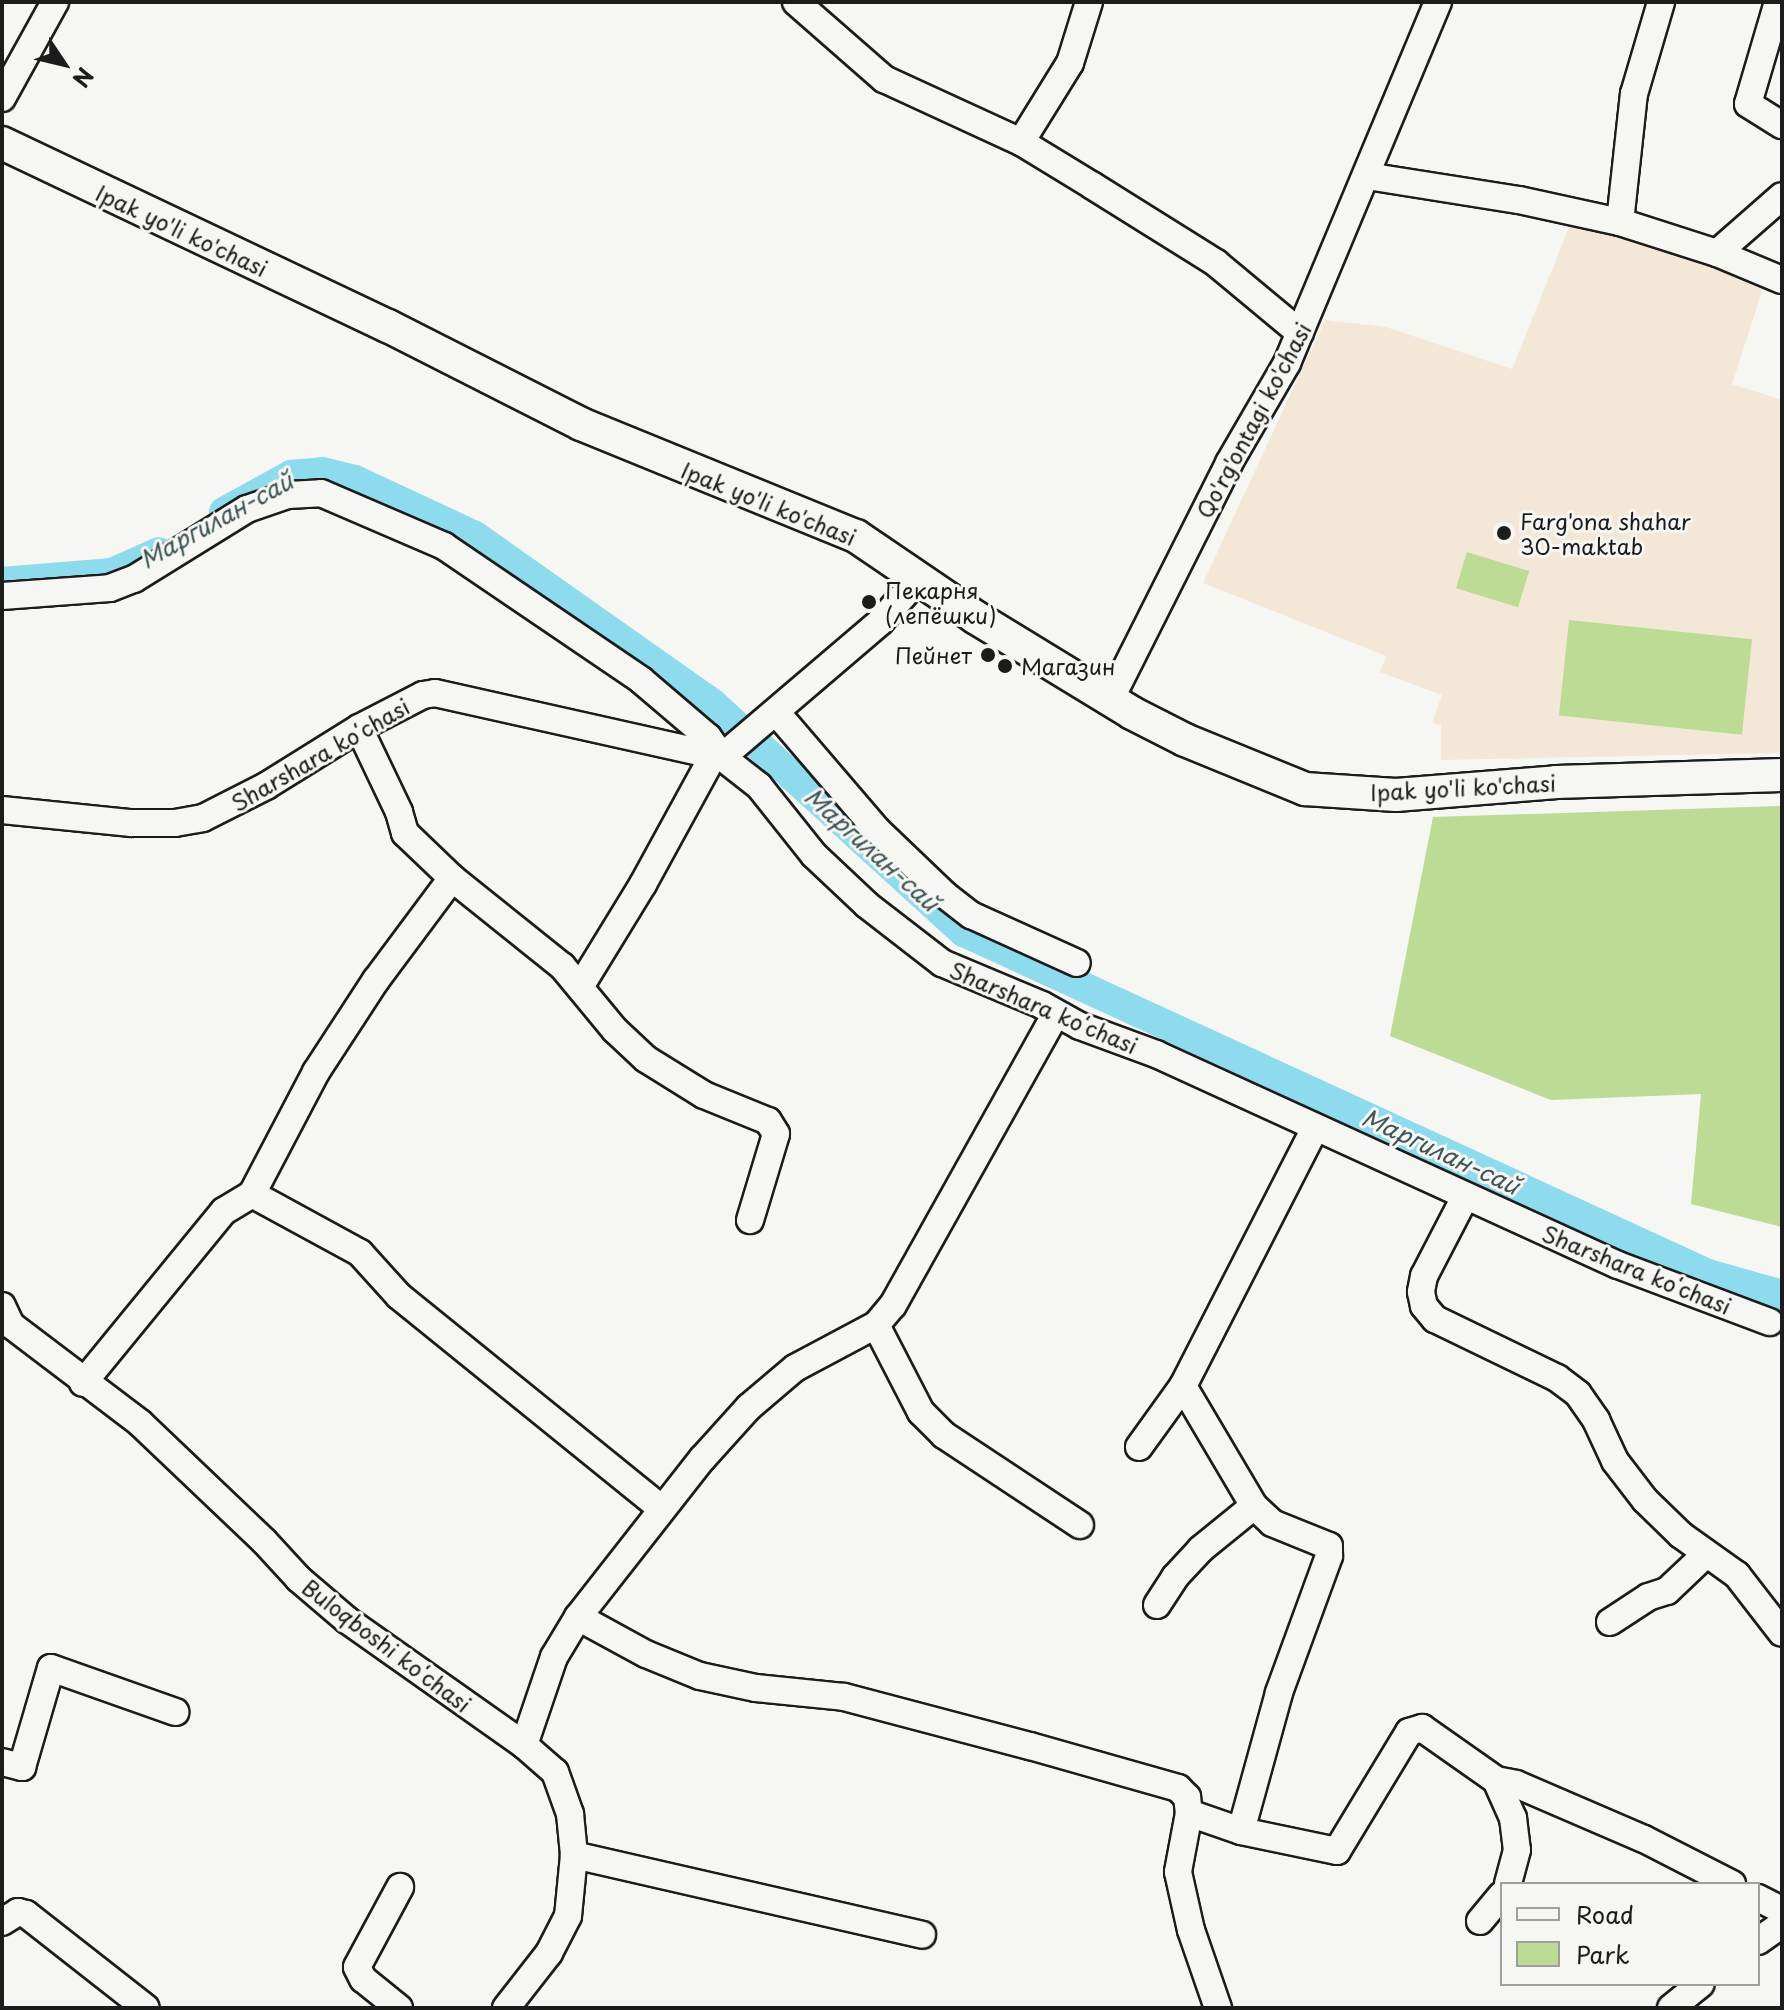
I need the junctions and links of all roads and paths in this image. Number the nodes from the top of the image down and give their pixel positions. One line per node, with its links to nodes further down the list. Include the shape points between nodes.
1 (55, 2): 7 (street)
2 (796, 2): 9 (street, via 884,79)
3 (1089, 2): 9 (street, via 1070,63)
4 (1438, 2): 11 (street, Qo'rg'ontagi ko'chasi)
5 (1661, 2): 13 (street, via 1634,94)
6 (1778, 2): 8 (street, via 1748,104)
7 (2, 98)
8 (1782, 125)
9 (1021, 142): 16 (street, via 1216,263)
10 (2, 143): 17 (main road, Ipak yo'li ko'chasi, via 581,424 856,536)
11 (1367, 176): 13 (street); 16 (street, Qo'rg'ontagi ko'chasi)
12 (1782, 196): 14 (street)
13 (1620, 222): 14 (street)
14 (1717, 253): 15 (street)
15 (1782, 280)
16 (1300, 333): 19 (street, Qo'rg'ontagi ko'chasi)
17 (918, 579): 19 (main road, Ipak yo'li ko'chasi); 20 (street, via 881,621)
18 (2, 596): 22 (street, via 110,588 134,579 247,509 288,495 321,493 444,546 641,680 708,737)
19 (1110, 700): 23 (main road, Ipak yo'li ko'chasi, via 1185,740 1305,789 1396,795 1556,782)
20 (776, 712): 22 (street); 26 (street, via 877,830 945,895 971,915)
21 (359, 728): 22 (street, Sharshara koʻchasi, via 435,693); 24 (street, Sharshara koʻchasi, via 203,818 131,823); 25 (street, via 405,833)
22 (720, 756): 27 (street); 28 (street, Sharshara koʻchasi, via 759,786 814,855 867,905 942,963)
23 (1782, 775)
24 (2, 810)
25 (452, 878): 27 (street, via 562,966); 30 (street, via 316,1072)
26 (1077, 963)
27 (580, 987): 32 (street, via 646,1059 704,1095 768,1121 776,1134)
28 (1056, 1013): 29 (street, Sharshara koʻchasi); 35 (street, via 893,1305)
29 (1315, 1128): 31 (street, Sharshara koʻchasi); 37 (street)
30 (252, 1194): 36 (street, via 224,1211); 40 (street, via 360,1253 399,1296)
31 (1465, 1197): 34 (street, Sharshara koʻchasi, via 1618,1265); 42 (street, via 1424,1276 1424,1306 1435,1319 1557,1378 1578,1394 1615,1461 1645,1500)
32 (750, 1220)
33 (2, 1306): 36 (street, Buloqboshi koʻchasi, via 11,1325)
34 (1770, 1322)
35 (876, 1325): 40 (street, via 795,1368 749,1407); 41 (street, via 921,1412 944,1435)
36 (83, 1383): 48 (street, Buloqboshi koʻchasi, via 140,1423 347,1620)
37 (1183, 1386): 38 (street); 39 (street)
38 (1139, 1447)
39 (1254, 1506): 43 (street, via 1201,1549); 52 (street, via 1272,1523 1323,1541 1329,1556 1279,1693)
40 (662, 1509): 44 (street)
41 (1080, 1525)
42 (1706, 1554): 45 (street, via 1667,1591); 46 (street, via 1737,1575)
43 (1157, 1605)
44 (578, 1617): 48 (street, via 554,1657); 51 (street, via 700,1676 844,1697 1178,1788 1187,1797)
45 (1610, 1622)
46 (1782, 1633)
47 (175, 1712): 49 (street, via 51,1668 22,1767)
48 (524, 1745): 53 (street, Buloqboshi koʻchasi, via 555,1772 570,1814)
49 (2, 1762)
50 (1496, 1780): 52 (street, via 1422,1728 1409,1732 1337,1851); 54 (street, via 1513,1818 1517,1850); 55 (street, via 1644,1839)
51 (1189, 1813): 52 (street); 68 (street, via 1178,1872)
52 (1241, 1831)
53 (574, 1855): 63 (street); 67 (street, Buloqboshi koʻchasi, via 568,1916 549,1953)
54 (1509, 1882)
55 (1728, 1882)
56 (400, 1887): 66 (street, via 357,1967 363,1979)
57 (1500, 1897): 60 (street)
58 (1760, 1899): 59 (street)
59 (1782, 1910)
60 (1480, 1921)
61 (2, 1922): 65 (street, via 18,1912 26,1914)
62 (1782, 1924): 64 (street)
63 (922, 1935)
64 (1760, 1940)
65 (146, 2008)
66 (399, 2008)
67 (506, 2008)
68 (1218, 2008)

